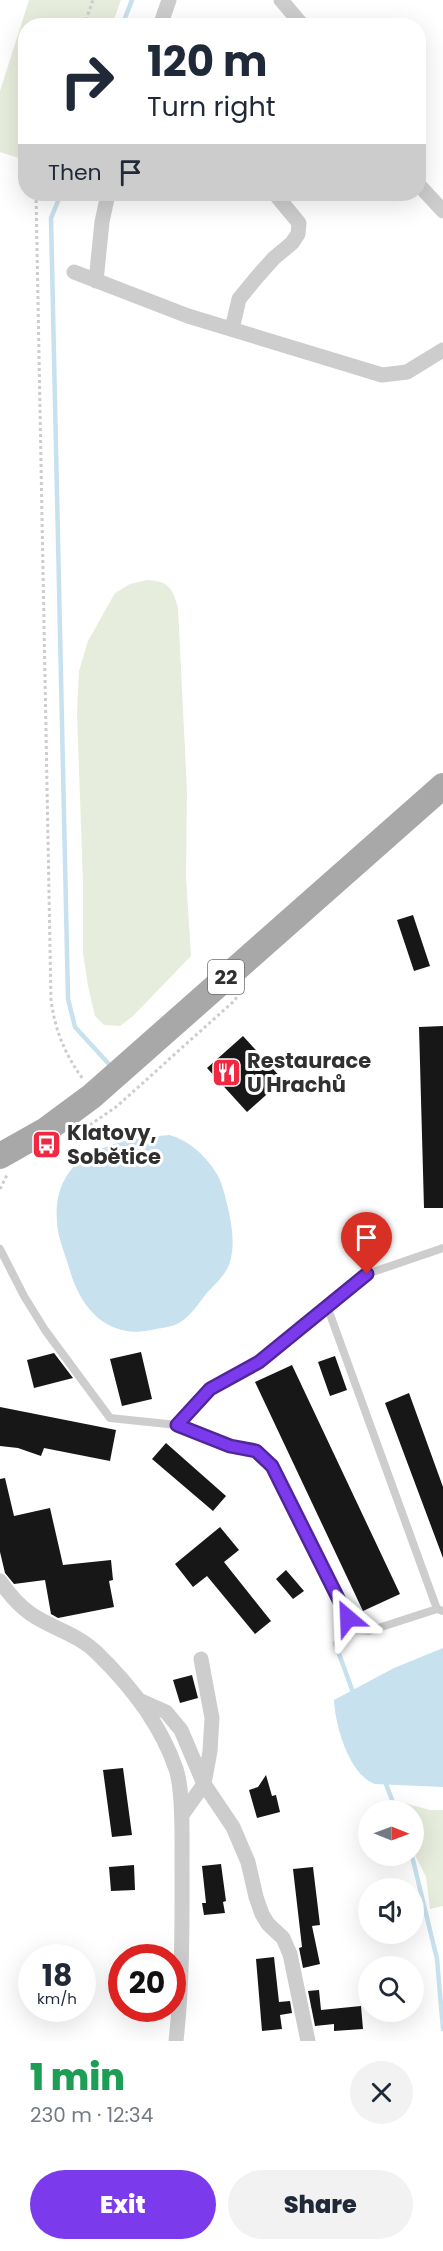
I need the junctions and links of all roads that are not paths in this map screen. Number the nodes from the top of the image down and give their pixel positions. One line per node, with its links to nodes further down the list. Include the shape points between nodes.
1 (169, 0): 3 (street)
2 (281, 0): 4 (street)
3 (163, 18)
4 (296, 18)
5 (426, 193): 8 (street)
6 (106, 201): 10 (street)
7 (281, 201): 11 (street, via 298,223 298,234 239,299)
8 (443, 211)
9 (74, 272): 10 (street)
10 (96, 281): 11 (street)
11 (232, 329): 12 (street, via 382,375 407,372)
12 (443, 350)
13 (443, 786): 14 (main road, 22, via 92,1096 46,1130)
14 (0, 1156)
15 (443, 1248): 17 (lane, via 367,1274)
16 (0, 1249): 18 (lane, via 45,1330 110,1418)
17 (327, 1306): 18 (lane, via 259,1362 210,1389); 20 (lane)
18 (177, 1425): 20 (lane, via 230,1446 256,1451 272,1466 356,1630 369,1631)
19 (0, 1581): 22 (street, via 32,1615 79,1638 98,1653)
20 (440, 1610)
21 (201, 1659): 23 (street, via 212,1718)
22 (139, 1700): 23 (street, via 166,1712 181,1730); 24 (street, via 177,1770)
23 (204, 1784): 24 (street); 26 (street, via 233,1827 248,1862 262,1914 283,1938 290,1954)
24 (182, 1815): 25 (street, via 182,1948)
25 (176, 2041)
26 (308, 2041)

